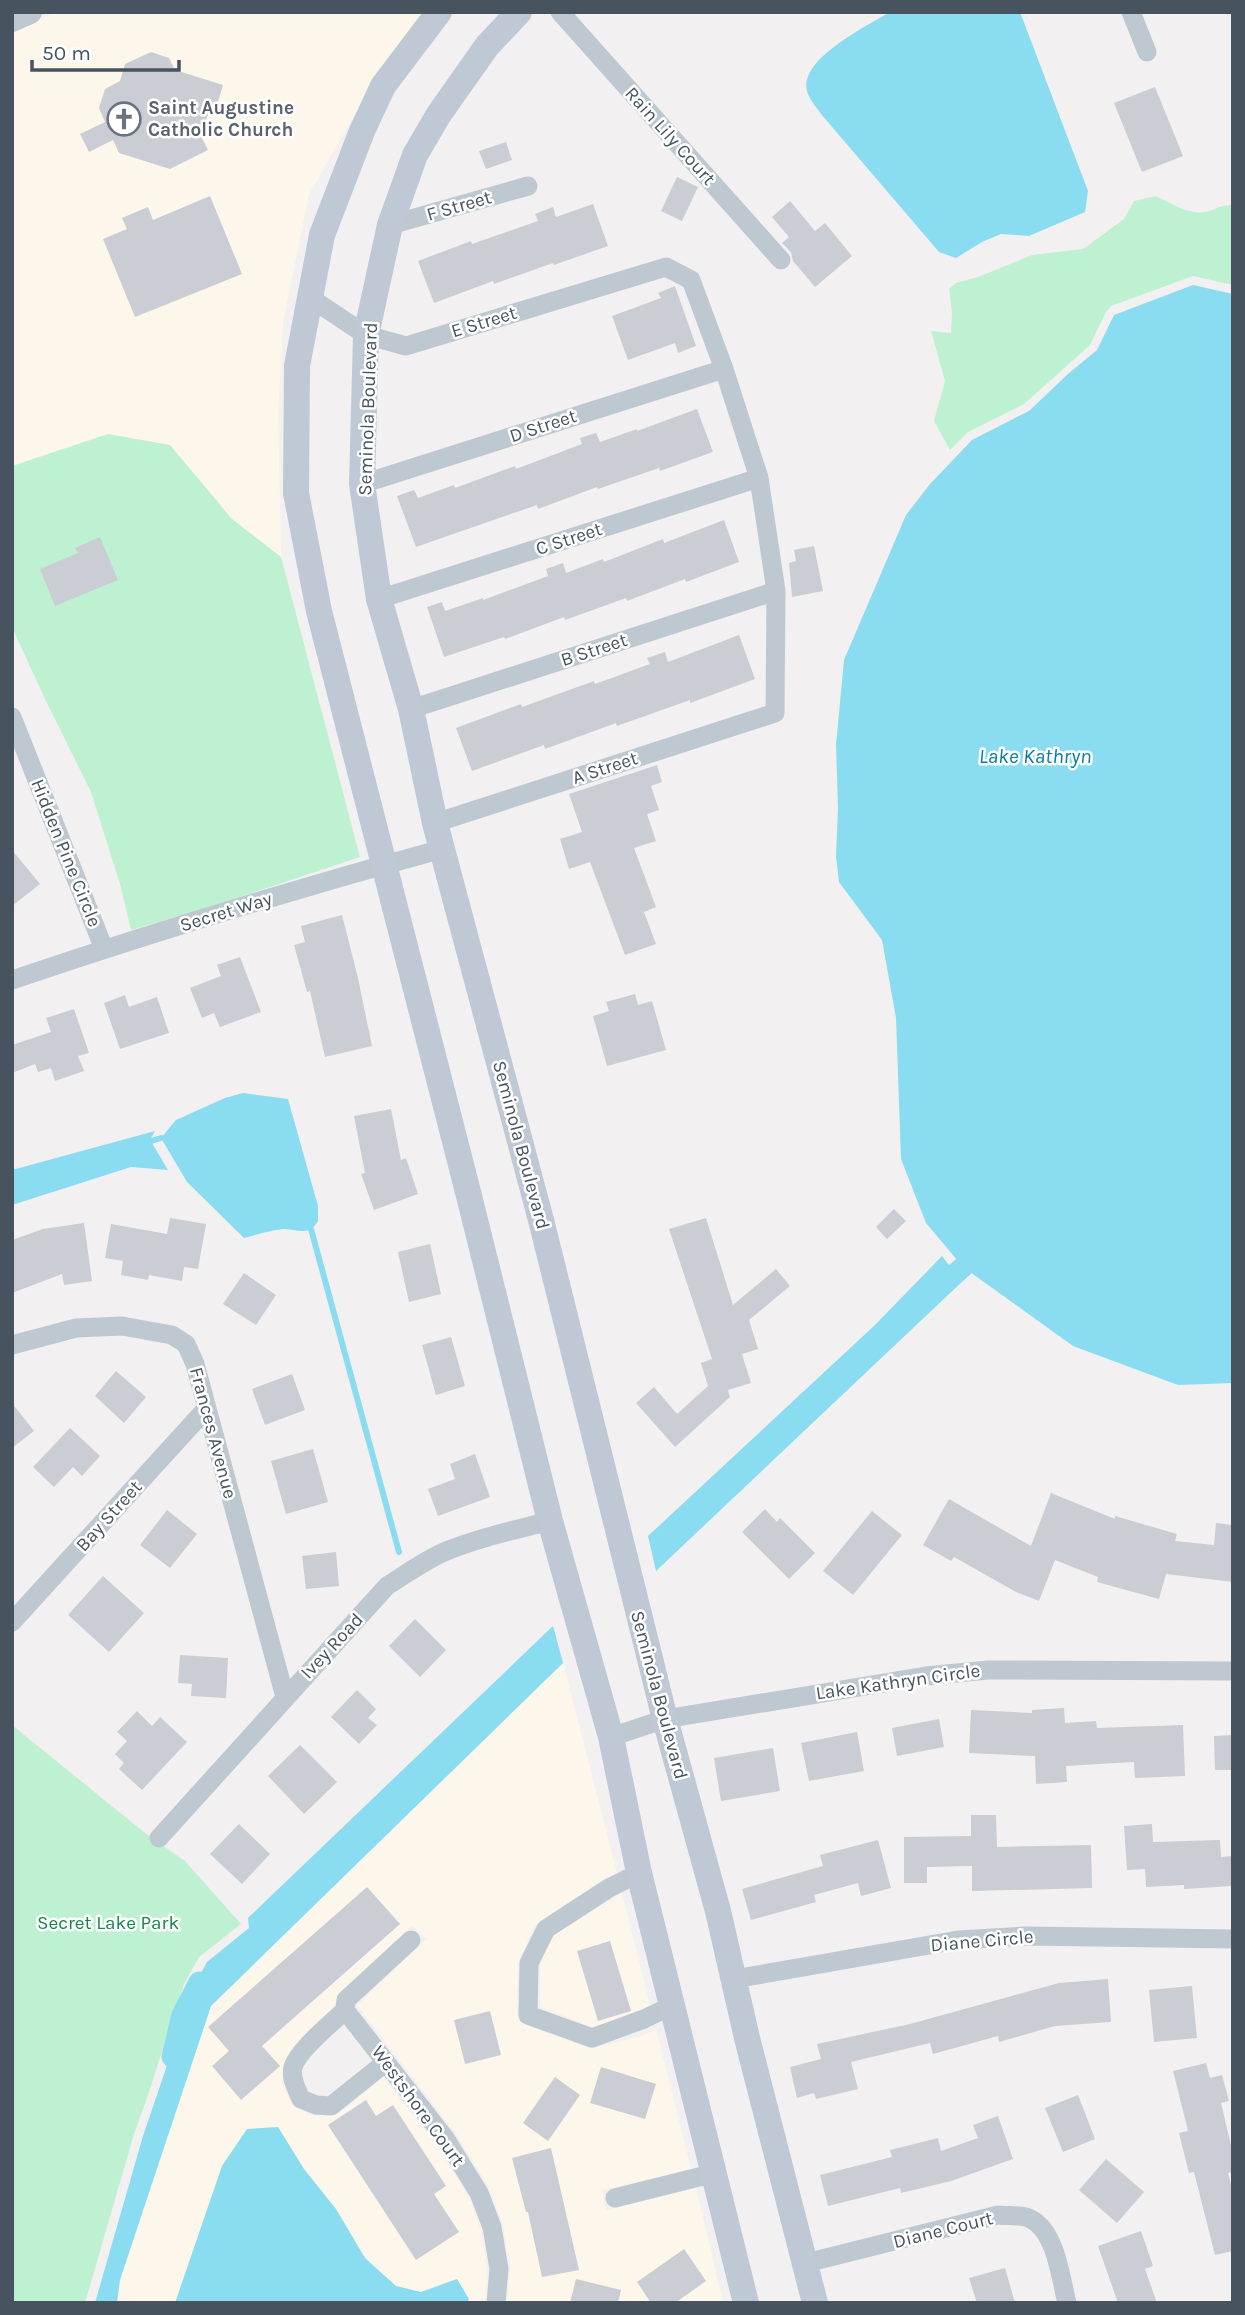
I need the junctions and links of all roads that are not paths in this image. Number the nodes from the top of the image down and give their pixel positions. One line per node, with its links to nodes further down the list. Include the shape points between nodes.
1 (30, 12): 6 (street)
2 (439, 12): 11 (main road, via 383,86 362,131 322,235)
3 (519, 12): 9 (main road, Seminola Boulevard, via 487,46 439,114 415,155)
4 (560, 12): 10 (street, Rain Lily Court)
5 (1131, 12): 7 (street)
6 (12, 20)
7 (1147, 52)
8 (528, 186): 9 (street, F Street)
9 (390, 225): 12 (main road, Seminola Boulevard)
10 (781, 260)
11 (309, 297): 12 (street, E Street); 22 (main road, via 297,366 296,493 318,611)
12 (366, 335): 13 (street, E Street, via 406,345 666,267 691,280); 15 (main road, Seminola Boulevard)
13 (723, 369): 14 (street); 15 (street, D Street)
14 (759, 478): 16 (street); 17 (street, C Street)
15 (362, 484): 17 (main road, Seminola Boulevard)
16 (776, 591): 18 (street, B Street); 20 (street, A Street, via 775,713)
17 (379, 599): 18 (main road, Seminola Boulevard)
18 (411, 709): 20 (main road, Seminola Boulevard)
19 (12, 717): 23 (street, Hidden Pine Circle)
20 (435, 823): 21 (main road, Seminola Boulevard)
21 (442, 849): 22 (street, Secret Way); 31 (main road, Seminola Boulevard)
22 (384, 865): 23 (street, Secret Way); 27 (main road)
23 (104, 949): 24 (street, Secret Way)
24 (12, 980)
25 (12, 1345): 26 (street, Frances Avenue, via 76,1328 122,1326 172,1335 186,1344)
26 (206, 1409): 28 (street, Bay Street); 30 (street, Frances Avenue)
27 (550, 1521): 30 (street, Ivey Road, via 466,1544 416,1566 387,1586); 32 (main road)
28 (12, 1622)
29 (1233, 1671): 31 (street, Lake Kathryn Circle, via 988,1670)
30 (285, 1697): 33 (street, Ivey Road)
31 (665, 1719): 32 (street, Lake Kathryn Circle); 37 (main road, Seminola Boulevard)
32 (611, 1737): 34 (main road)
33 (159, 1838)
34 (639, 1873): 38 (main road); 38 (street, via 545,1929 529,1964 528,2015 592,2038)
35 (1233, 1939): 37 (street, Diane Circle, via 1026,1936 958,1940)
36 (411, 1940): 39 (street, via 346,2000)
37 (734, 1979): 43 (main road, Seminola Boulevard)
38 (673, 2005): 41 (main road)
39 (345, 2010): 40 (street, Westshore Court); 40 (street, via 293,2068 301,2099 331,2106)
40 (386, 2062): 44 (street, Westshore Court, via 445,2138 479,2193 497,2255)
41 (715, 2173): 42 (street); 45 (main road)
42 (615, 2197)
43 (806, 2263): 46 (main road, Seminola Boulevard); 47 (street, Diane Court, via 998,2215 1025,2217 1038,2224 1053,2245)
44 (496, 2303)
45 (746, 2303)
46 (815, 2303)
47 (1067, 2303)

